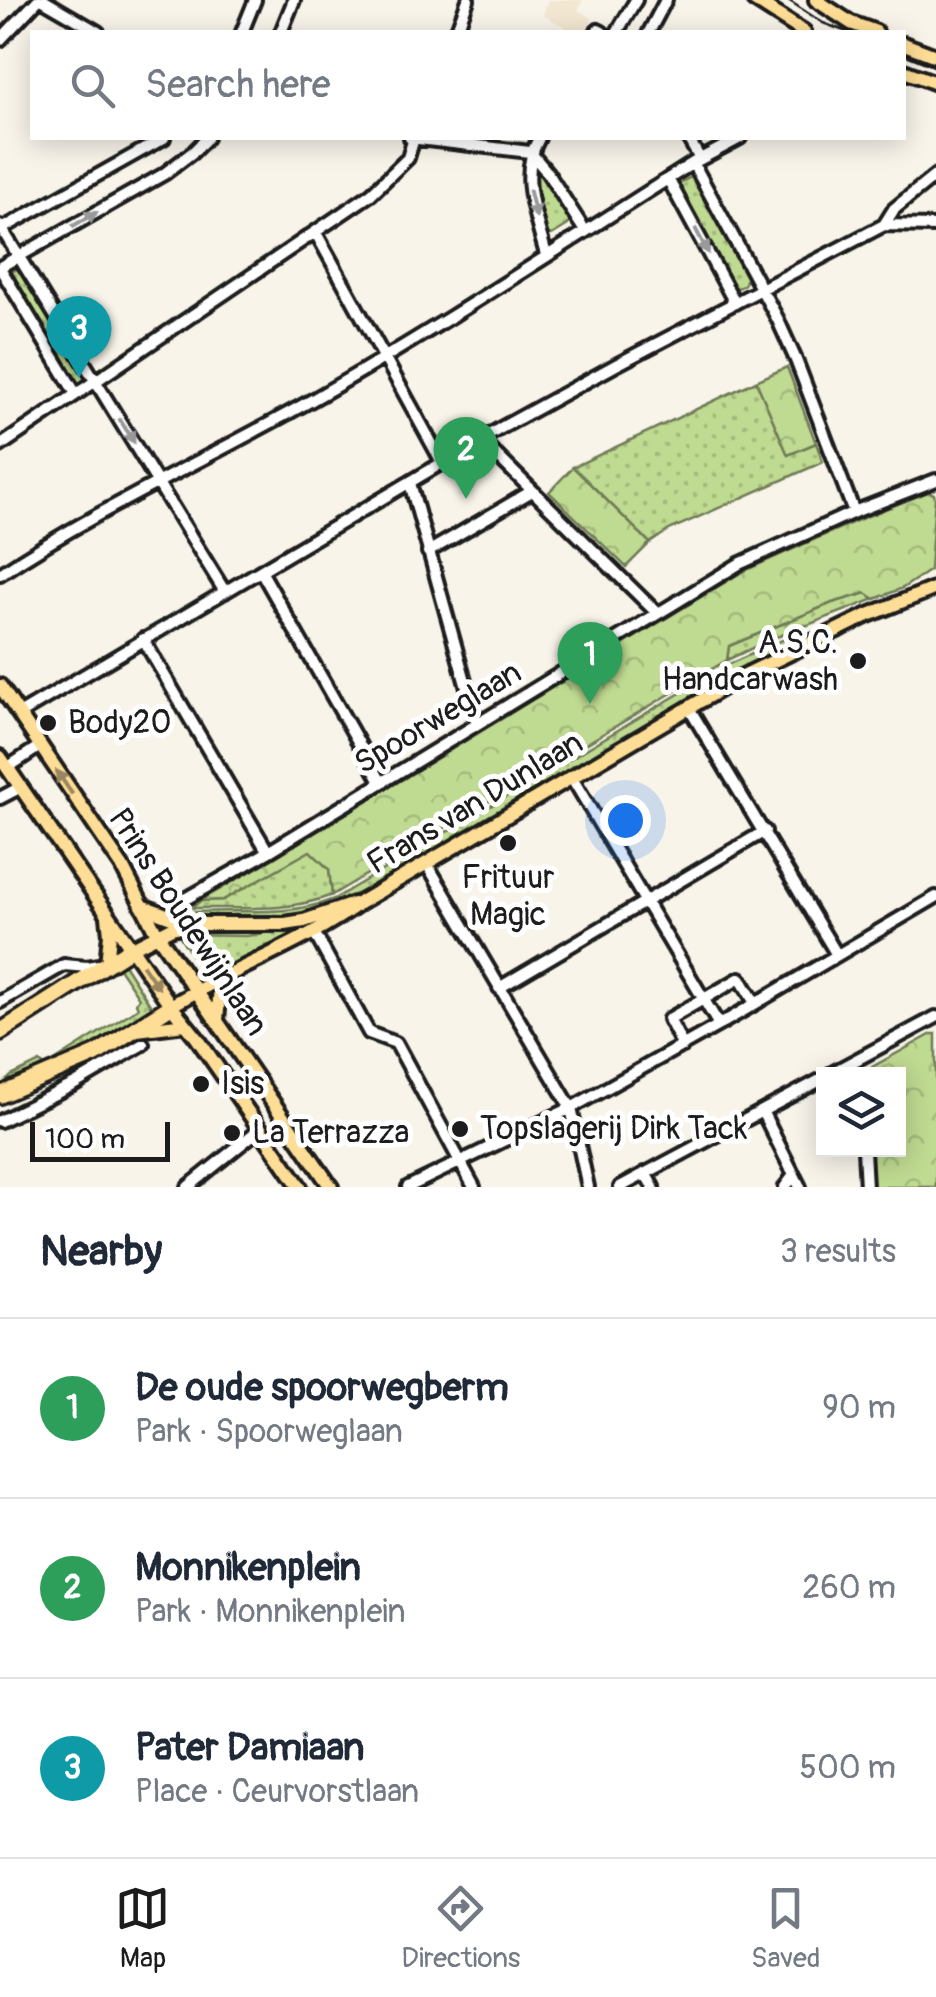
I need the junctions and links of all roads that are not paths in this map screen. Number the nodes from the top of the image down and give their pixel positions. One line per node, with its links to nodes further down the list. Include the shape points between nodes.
1 (40, 0): 9 (street); 17 (street)
2 (255, 0): 10 (street)
3 (294, 0): 11 (street)
4 (468, 0): 12 (street)
5 (636, 0): 13 (street)
6 (666, 0): 14 (street)
7 (754, 0): 15 (main road)
8 (816, 0): 16 (main road)
9 (94, 30)
10 (243, 30)
11 (282, 30)
12 (457, 30)
13 (619, 30)
14 (650, 30)
15 (801, 30)
16 (870, 30)
17 (0, 40)
18 (906, 45): 19 (main road)
19 (936, 56)
20 (906, 72): 21 (main road)
21 (936, 82)
22 (160, 140): 35 (street)
23 (206, 140): 38 (street, one-way to 23, via 164,174)
24 (412, 140): 37 (street, via 400,168)
25 (429, 140): 29 (street)
26 (538, 140): 29 (street)
27 (689, 140): 30 (street)
28 (736, 140): 30 (street)
29 (530, 152): 36 (street); 39 (street, one-way to 39, via 528,182)
30 (696, 161): 32 (street); 41 (street)
31 (936, 175): 33 (street)
32 (668, 179): 36 (street); 42 (street, one-way to 42)
33 (884, 225): 34 (street); 41 (street)
34 (936, 226)
35 (0, 228): 38 (street)
36 (585, 231): 39 (street)
37 (316, 233): 43 (street); 44 (street)
38 (18, 256): 40 (street); 44 (street)
39 (546, 256): 43 (street)
40 (0, 268): 45 (street)
41 (761, 291): 42 (street); 53 (street, via 796,360)
42 (735, 303): 46 (street)
43 (384, 358): 48 (street); 50 (street)
44 (96, 381): 45 (street); 50 (street, one-way to 50)
45 (76, 394): 47 (street)
46 (482, 441): 48 (street); 52 (street)
47 (0, 446)
48 (443, 464): 51 (street)
49 (936, 480): 53 (street, Spoorweglaan)
50 (158, 482): 56 (street); 58 (street)
51 (410, 483): 54 (street); 55 (street)
52 (532, 491): 54 (street); 59 (street)
53 (854, 512): 59 (street, Spoorweglaan, via 738,564)
54 (428, 552): 64 (street)
55 (261, 571): 58 (street); 68 (street)
56 (0, 574)
57 (936, 588): 62 (main road, Frans van Dunlaan, via 866,616)
58 (224, 592): 60 (street)
59 (656, 613): 64 (street, Spoorweglaan)
60 (144, 639): 63 (street); 72 (street)
61 (0, 686): 63 (main road, Prins Boudewijnlaan)
62 (689, 708): 67 (main road, Frans van Dunlaan); 71 (street)
63 (19, 714): 65 (main road, Prins Boudewijnlaan)
64 (478, 724): 68 (street, Spoorweglaan)
65 (40, 746): 66 (street); 78 (main road, Prins Boudewijnlaan, one-way to 65)
66 (4, 762): 69 (main road, Prins Boudewijnlaan)
67 (572, 778): 73 (main road, Frans van Dunlaan); 76 (street)
68 (381, 782): 72 (street, Spoorweglaan)
69 (21, 787): 70 (street); 79 (main road, Prins Boudewijnlaan)
70 (0, 798)
71 (764, 831): 76 (street); 84 (street)
72 (268, 852): 75 (street, Spoorweglaan)
73 (427, 864): 77 (main road, Frans van Dunlaan); 87 (street)
74 (936, 897): 84 (street)
75 (184, 900)
76 (645, 901): 87 (street); 89 (street)
77 (361, 902): 80 (main road, Frans van Dunlaan, via 285,924); 82 (main road, Frans van Dunlaan)
78 (142, 906): 80 (main road); 81 (main road, Prins Boudewijnlaan)
79 (107, 910): 83 (main road, Prins Boudewijnlaan); 85 (main road)
80 (190, 924): 81 (main road, Frans van Dunlaan)
81 (157, 934): 83 (main road, Frans van Dunlaan); 88 (main road, Prins Boudewijnlaan)
82 (315, 934): 86 (main road, Frans van Dunlaan); 108 (street, via 369,1034 396,1043)
83 (132, 948): 85 (highway); 92 (main road, Prins Boudewijnlaan, one-way to 92)
84 (837, 955): 91 (street)
85 (107, 964): 90 (street, via 64,965); 97 (highway)
86 (222, 977): 88 (main road, Frans van Dunlaan); 94 (main road)
87 (499, 988): 103 (street)
88 (195, 992): 92 (main road, Frans van Dunlaan); 94 (main road, Prins Boudewijnlaan)
89 (703, 998): 91 (street, via 740,978); 96 (street); 99 (street, via 668,1019)
90 (0, 1002)
91 (756, 1003): 96 (street)
92 (171, 1006): 95 (main road, Prins Boudewijnlaan); 98 (highway)
93 (936, 1017): 100 (street)
94 (217, 1020): 113 (main road, Prins Boudewijnlaan)
95 (185, 1024): 98 (main road); 106 (main road, Prins Boudewijnlaan)
96 (719, 1026): 99 (street)
97 (0, 1032)
98 (139, 1037): 102 (highway); 105 (street, via 75,1084)
99 (683, 1046): 103 (street)
100 (855, 1067)
101 (816, 1082): 104 (street)
102 (0, 1096)
103 (570, 1108): 108 (street); 116 (street)
104 (762, 1111): 109 (street); 110 (street)
105 (0, 1121)
106 (261, 1128): 111 (street); 112 (main road, Prins Boudewijnlaan)
107 (864, 1157): 121 (street)
108 (461, 1162): 114 (street); 115 (street)
109 (645, 1173): 117 (street); 118 (street)
110 (794, 1176): 119 (street); 120 (street)
111 (188, 1187)
112 (300, 1187)
113 (331, 1187)
114 (408, 1187)
115 (474, 1187)
116 (588, 1187)
117 (620, 1187)
118 (653, 1187)
119 (785, 1187)
120 (800, 1187)
121 (866, 1187)

